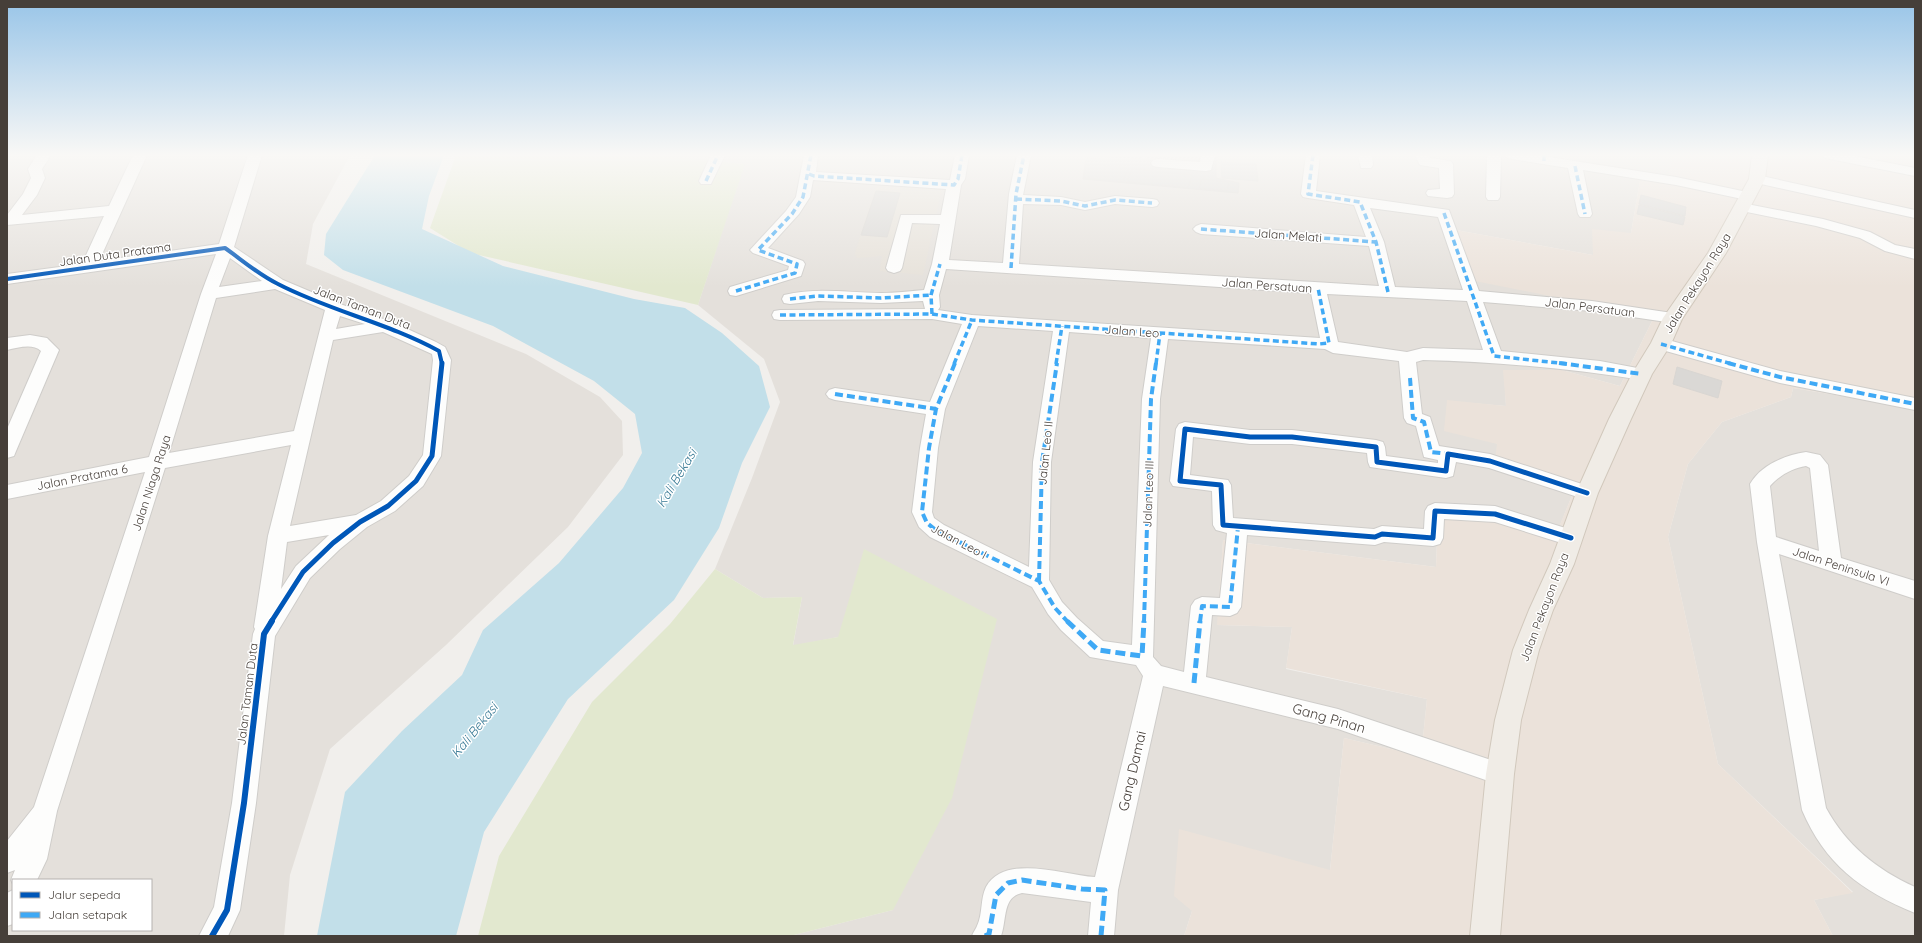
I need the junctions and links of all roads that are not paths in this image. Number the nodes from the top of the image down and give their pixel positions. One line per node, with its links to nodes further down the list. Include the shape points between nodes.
1 (27, 199): 18 (street)
2 (120, 199): 14 (street)
3 (241, 199): 21 (street, Jalan Niaga Raya)
4 (802, 199): 30 (street, via 792,214 758,250 797,264 795,272)
5 (951, 199): 17 (street)
6 (1016, 199): 13 (street, via 1061,201 1085,206 1116,200); 26 (street)
7 (1341, 199): 12 (street)
8 (1582, 199): 15 (street)
9 (1746, 199): 39 (main road, Jalan Pekayon Raya, via 1717,253)
10 (1761, 199): 22 (street, via 1818,222 1865,235 1890,248)
11 (1791, 199): 16 (street)
12 (1360, 202): 20 (street); 34 (street, via 1444,213)
13 (1152, 203)
14 (115, 210): 18 (street); 24 (street)
15 (1585, 214)
16 (1915, 214)
17 (947, 220): 23 (street); 25 (street, via 906,218)
18 (9, 221)
19 (1201, 229): 20 (street, Jalan Melati)
20 (1376, 242): 31 (street)
21 (225, 248): 24 (street, Jalan Duta Pratama); 28 (street, Jalan Taman Duta); 32 (street, Jalan Niaga Raya)
22 (1915, 254)
23 (940, 264): 26 (street, Jalan Persatuan); 33 (street)
24 (88, 267): 27 (street, Jalan Duta Pratama)
25 (894, 268)
26 (1011, 268): 29 (street, Jalan Persatuan)
27 (7, 279)
28 (277, 284): 32 (street); 36 (street, Jalan Taman Duta)
29 (1318, 288): 31 (street, Jalan Persatuan); 45 (street)
30 (736, 291)
31 (1388, 292): 34 (street, Jalan Persatuan)
32 (209, 294): 57 (street, Jalan Niaga Raya)
33 (931, 295): 35 (street, via 881,298 818,296); 37 (street)
34 (1474, 296): 39 (street, Jalan Persatuan, via 1592,306); 48 (street)
35 (790, 299)
36 (334, 308): 41 (street, Jalan Taman Duta); 44 (street)
37 (932, 314): 38 (street, Jalan Leo); 40 (street, Jalan Leo)
38 (780, 315)
39 (1673, 318): 47 (main road, Jalan Pekayon Raya)
40 (972, 320): 42 (street, Jalan Leo); 53 (street, Jalan Leo I)
41 (386, 326): 44 (street); 60 (street, Jalan Taman Duta, via 439,351 442,360 432,456 416,481 400,496)
42 (1062, 326): 43 (street, Jalan Leo); 66 (street, Jalan Leo II, via 1042,462)
43 (1160, 332): 45 (street, Jalan Leo); 69 (street, Jalan Leo III, via 1151,399 1145,624)
44 (326, 336): 54 (street)
45 (1329, 343): 49 (street, Jalan Leo, via 1333,346)
46 (7, 344): 55 (street, via 30,340 45,343 50,350)
47 (1661, 344): 50 (main road, Jalan Pekayon Raya); 52 (street, via 1780,377)
48 (1494, 356): 49 (street, via 1423,354); 50 (street)
49 (1407, 358): 56 (street, via 1413,418 1424,422 1431,452)
50 (1642, 374): 59 (main road, Jalan Pekayon Raya)
51 (836, 394): 53 (street)
52 (1915, 404)
53 (936, 409): 66 (street, Jalan Leo I, via 929,448 923,519 937,531)
54 (302, 436): 57 (street, Jalan Pratama 6); 62 (street)
55 (7, 451)
56 (1448, 454): 59 (street, via 1490,461); 61 (street, via 1446,471 1377,462 1376,448 1185,429 1180,481 1221,485 1223,525)
57 (157, 463): 58 (street, Jalan Pratama 6); 72 (street, Jalan Niaga Raya)
58 (7, 492)
59 (1587, 493): 63 (main road, Jalan Pekayon Raya)
60 (360, 522): 62 (street); 68 (street, Jalan Taman Duta, via 333,543 303,572)
61 (1238, 527): 63 (street, via 1376,537 1382,534 1433,538 1436,511 1495,514); 70 (street, via 1230,607 1202,606)
62 (278, 536): 68 (street)
63 (1571, 538): 71 (main road, Jalan Pekayon Raya, via 1526,650 1508,720)
64 (1767, 542): 65 (street, Jalan Peninsula VI); 65 (street, via 1760,484 1765,477 1798,458 1812,459 1819,464); 76 (street, via 1814,810 1824,831 1843,855 1865,874)
65 (1831, 562): 67 (street, Jalan Peninsula VI)
66 (1039, 581): 69 (street, via 1055,608 1098,650)
67 (1915, 590)
68 (264, 634): 78 (street, Jalan Taman Duta, via 244,804 227,910)
69 (1148, 665): 70 (street, Gang Pinan); 75 (street, Gang Damai)
70 (1194, 683): 71 (street, Gang Pinan, via 1338,719)
71 (1500, 774): 80 (main road, Jalan Pekayon Raya)
72 (45, 810): 73 (street, Jalan Niaga Raya); 74 (street, Jalan Niaga Raya, via 34,859)
73 (7, 861)
74 (24, 879)
75 (1094, 890): 77 (street, via 1022,880 1008,883 996,895); 79 (street, Gang Damai)
76 (1915, 900)
77 (988, 935)
78 (212, 936)
79 (1101, 936)
80 (1485, 936)

